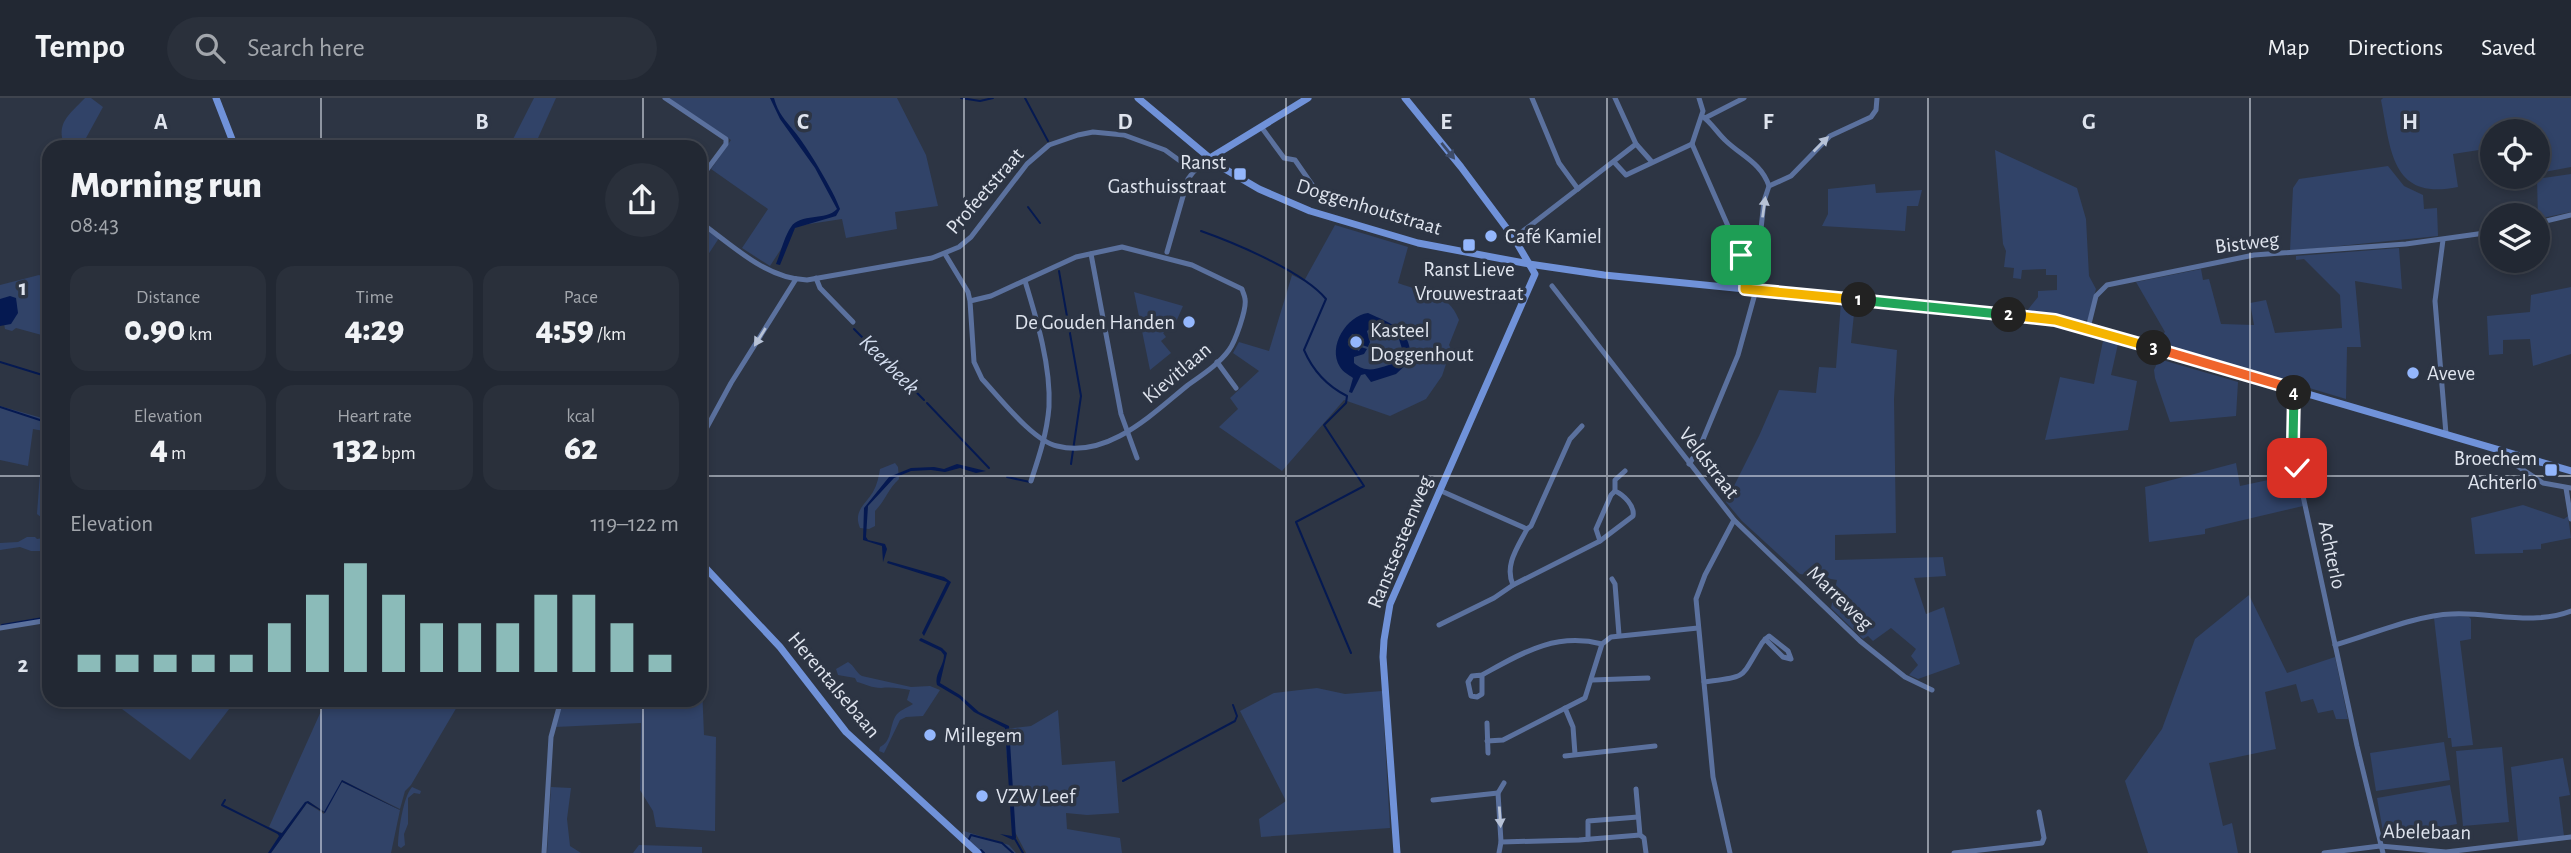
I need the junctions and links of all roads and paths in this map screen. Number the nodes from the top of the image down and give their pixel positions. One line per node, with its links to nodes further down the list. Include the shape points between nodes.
1 (216, 98): 13 (main road)
2 (665, 98): 19 (street, via 726,139)
3 (1139, 98): 16 (main road, Doggenhoutstraat)
4 (1308, 98): 12 (main road)
5 (1405, 98): 28 (main road, Ranstsesteenweg, one-way to 28)
6 (1532, 98): 23 (street, via 1559,163)
7 (1615, 98): 14 (street)
8 (1699, 98): 11 (street)
9 (1744, 98): 11 (street)
10 (1877, 98): 22 (street, one-way to 10, via 1791,176 1830,136 1871,117)
11 (1704, 117): 15 (street); 22 (street, via 1756,164)
12 (1262, 128): 16 (main road); 21 (street)
13 (232, 140)
14 (1636, 144): 17 (street); 18 (street)
15 (1692, 144): 18 (street); 36 (street)
16 (1210, 158): 20 (street); 34 (main road, Doggenhoutstraat, via 1252,185 1310,211 1431,246)
17 (1614, 162): 18 (street, via 1626,175); 23 (street)
18 (1652, 162)
19 (707, 170)
20 (1194, 171): 31 (street, Profeetstraat, via 1165,150 1124,135 1093,132 1049,145 1027,164 971,237); 33 (street)
21 (1313, 186)
22 (1769, 186): 36 (street, one-way to 22, via 1759,257)
23 (1578, 189): 28 (street)
24 (2571, 215): 25 (street)
25 (2550, 220)
26 (707, 227): 38 (street, Profeetstraat, via 774,273)
27 (2480, 234): 29 (street, Bistweg)
28 (1514, 238): 30 (main road, Ranstsesteenweg)
29 (2443, 240): 45 (street, Bistweg, via 2254,255 2107,285 2096,296); 52 (street, via 2435,301)
30 (1520, 248): 34 (main road); 35 (main road, Ranstsesteenweg)
31 (945, 254): 37 (street, Profeetstraat); 43 (street)
32 (1091, 254): 33 (street, Kievitlaan, via 1122,247); 39 (street, Kievitlaan); 51 (street)
33 (1166, 255): 46 (street, Kievitlaan, via 1241,289 1246,301 1236,336)
34 (1509, 260): 35 (main road, Doggenhoutstraat)
35 (1529, 264): 41 (main road, Doggenhoutstraat); 61 (main road, Ranstsesteenweg, via 1536,276)
36 (1746, 267): 41 (street)
37 (816, 278): 38 (street, Profeetstraat); 44 (street)
38 (796, 279): 50 (street, one-way to 50)
39 (1025, 281): 43 (street, Kievitlaan); 53 (street, via 1048,381)
40 (1552, 286): 56 (street, Veldstraat)
41 (1745, 289): 42 (main road, Doggenhoutstraat)
42 (1756, 290): 45 (main road, Doggenhoutstraat, via 2055,320); 56 (street, via 1738,355)
43 (970, 301): 53 (street, via 976,370)
44 (853, 323)
45 (2088, 328): 48 (main road, Doggenhoutstraat)
46 (1217, 362): 47 (street); 51 (street, Kievitlaan)
47 (1236, 388)
48 (2294, 389): 52 (main road, Doggenhoutstraat); 78 (street, Achterlo, via 2295,455)
49 (1582, 426): 65 (street, via 1570,439)
50 (707, 427)
51 (1127, 432): 53 (street, Kievitlaan, via 1090,448 1062,447); 55 (street)
52 (2446, 434): 54 (main road, Doggenhoutstraat)
53 (1043, 440): 59 (street)
54 (2498, 449): 58 (main road, Doggenhoutstraat); 60 (street, via 2533,478)
55 (1137, 458)
56 (1689, 464): 64 (street, Veldstraat)
57 (1625, 471): 62 (street, via 1615,480)
58 (2571, 471)
59 (1031, 481)
60 (2568, 488): 63 (street)
61 (1439, 490): 65 (street); 105 (main road, Ranstsesteenweg, via 1393,594 1384,640)
62 (1615, 491): 66 (street, via 1596,529); 66 (street, via 1634,510 1633,516)
63 (2571, 519)
64 (1734, 520): 74 (street, Veldstraat, via 1698,589); 83 (street, Marreweg, via 1860,641 1905,677)
65 (1527, 529): 69 (street, via 1508,571)
66 (1600, 541): 69 (street)
67 (707, 569): 104 (main road, Herentalsebaan, via 780,647 846,732)
68 (1612, 579): 75 (street)
69 (1513, 584): 72 (street)
70 (2571, 611): 78 (street, via 2530,619 2440,615)
71 (42, 621): 73 (street)
72 (1439, 625)
73 (0, 628)
74 (1698, 628): 75 (street); 82 (street, Veldstraat)
75 (1619, 635): 77 (street)
76 (1765, 639): 76 (street, via 1783,657 1791,659 1772,636); 82 (street, via 1744,674)
77 (1602, 644): 79 (street, via 1582,639 1549,642); 81 (street)
78 (2335, 645): 102 (street, Achterlo)
79 (1482, 676)
80 (1648, 678): 81 (street)
81 (1592, 680): 85 (street, via 1585,698)
82 (1704, 682): 108 (street, Veldstraat, via 1713,777)
83 (1932, 690)
84 (559, 707): 103 (street, via 551,737)
85 (1565, 708): 87 (street, via 1503,740); 90 (street)
86 (1487, 723): 87 (street)
87 (1488, 741): 89 (street)
88 (1655, 746): 90 (street)
89 (1488, 753)
90 (1576, 754): 91 (street)
91 (1565, 756)
92 (1504, 783): 94 (street)
93 (1636, 789): 97 (street)
94 (1498, 793): 95 (street); 101 (street, one-way to 101)
95 (1433, 800)
96 (2039, 812): 109 (street, via 2042,843)
97 (1638, 817): 98 (street); 100 (street, via 1588,821)
98 (1640, 835): 100 (street); 107 (street)
99 (2571, 837): 102 (street, Abelebaan, via 2446,852)
100 (1588, 839): 101 (street)
101 (1502, 842): 106 (street)
102 (2381, 850): 110 (street, Abelebaan)
103 (544, 853)
104 (978, 853)
105 (1397, 853)
106 (1499, 853)
107 (1646, 853)
108 (1730, 853)
109 (1954, 853)
110 (2324, 853)

